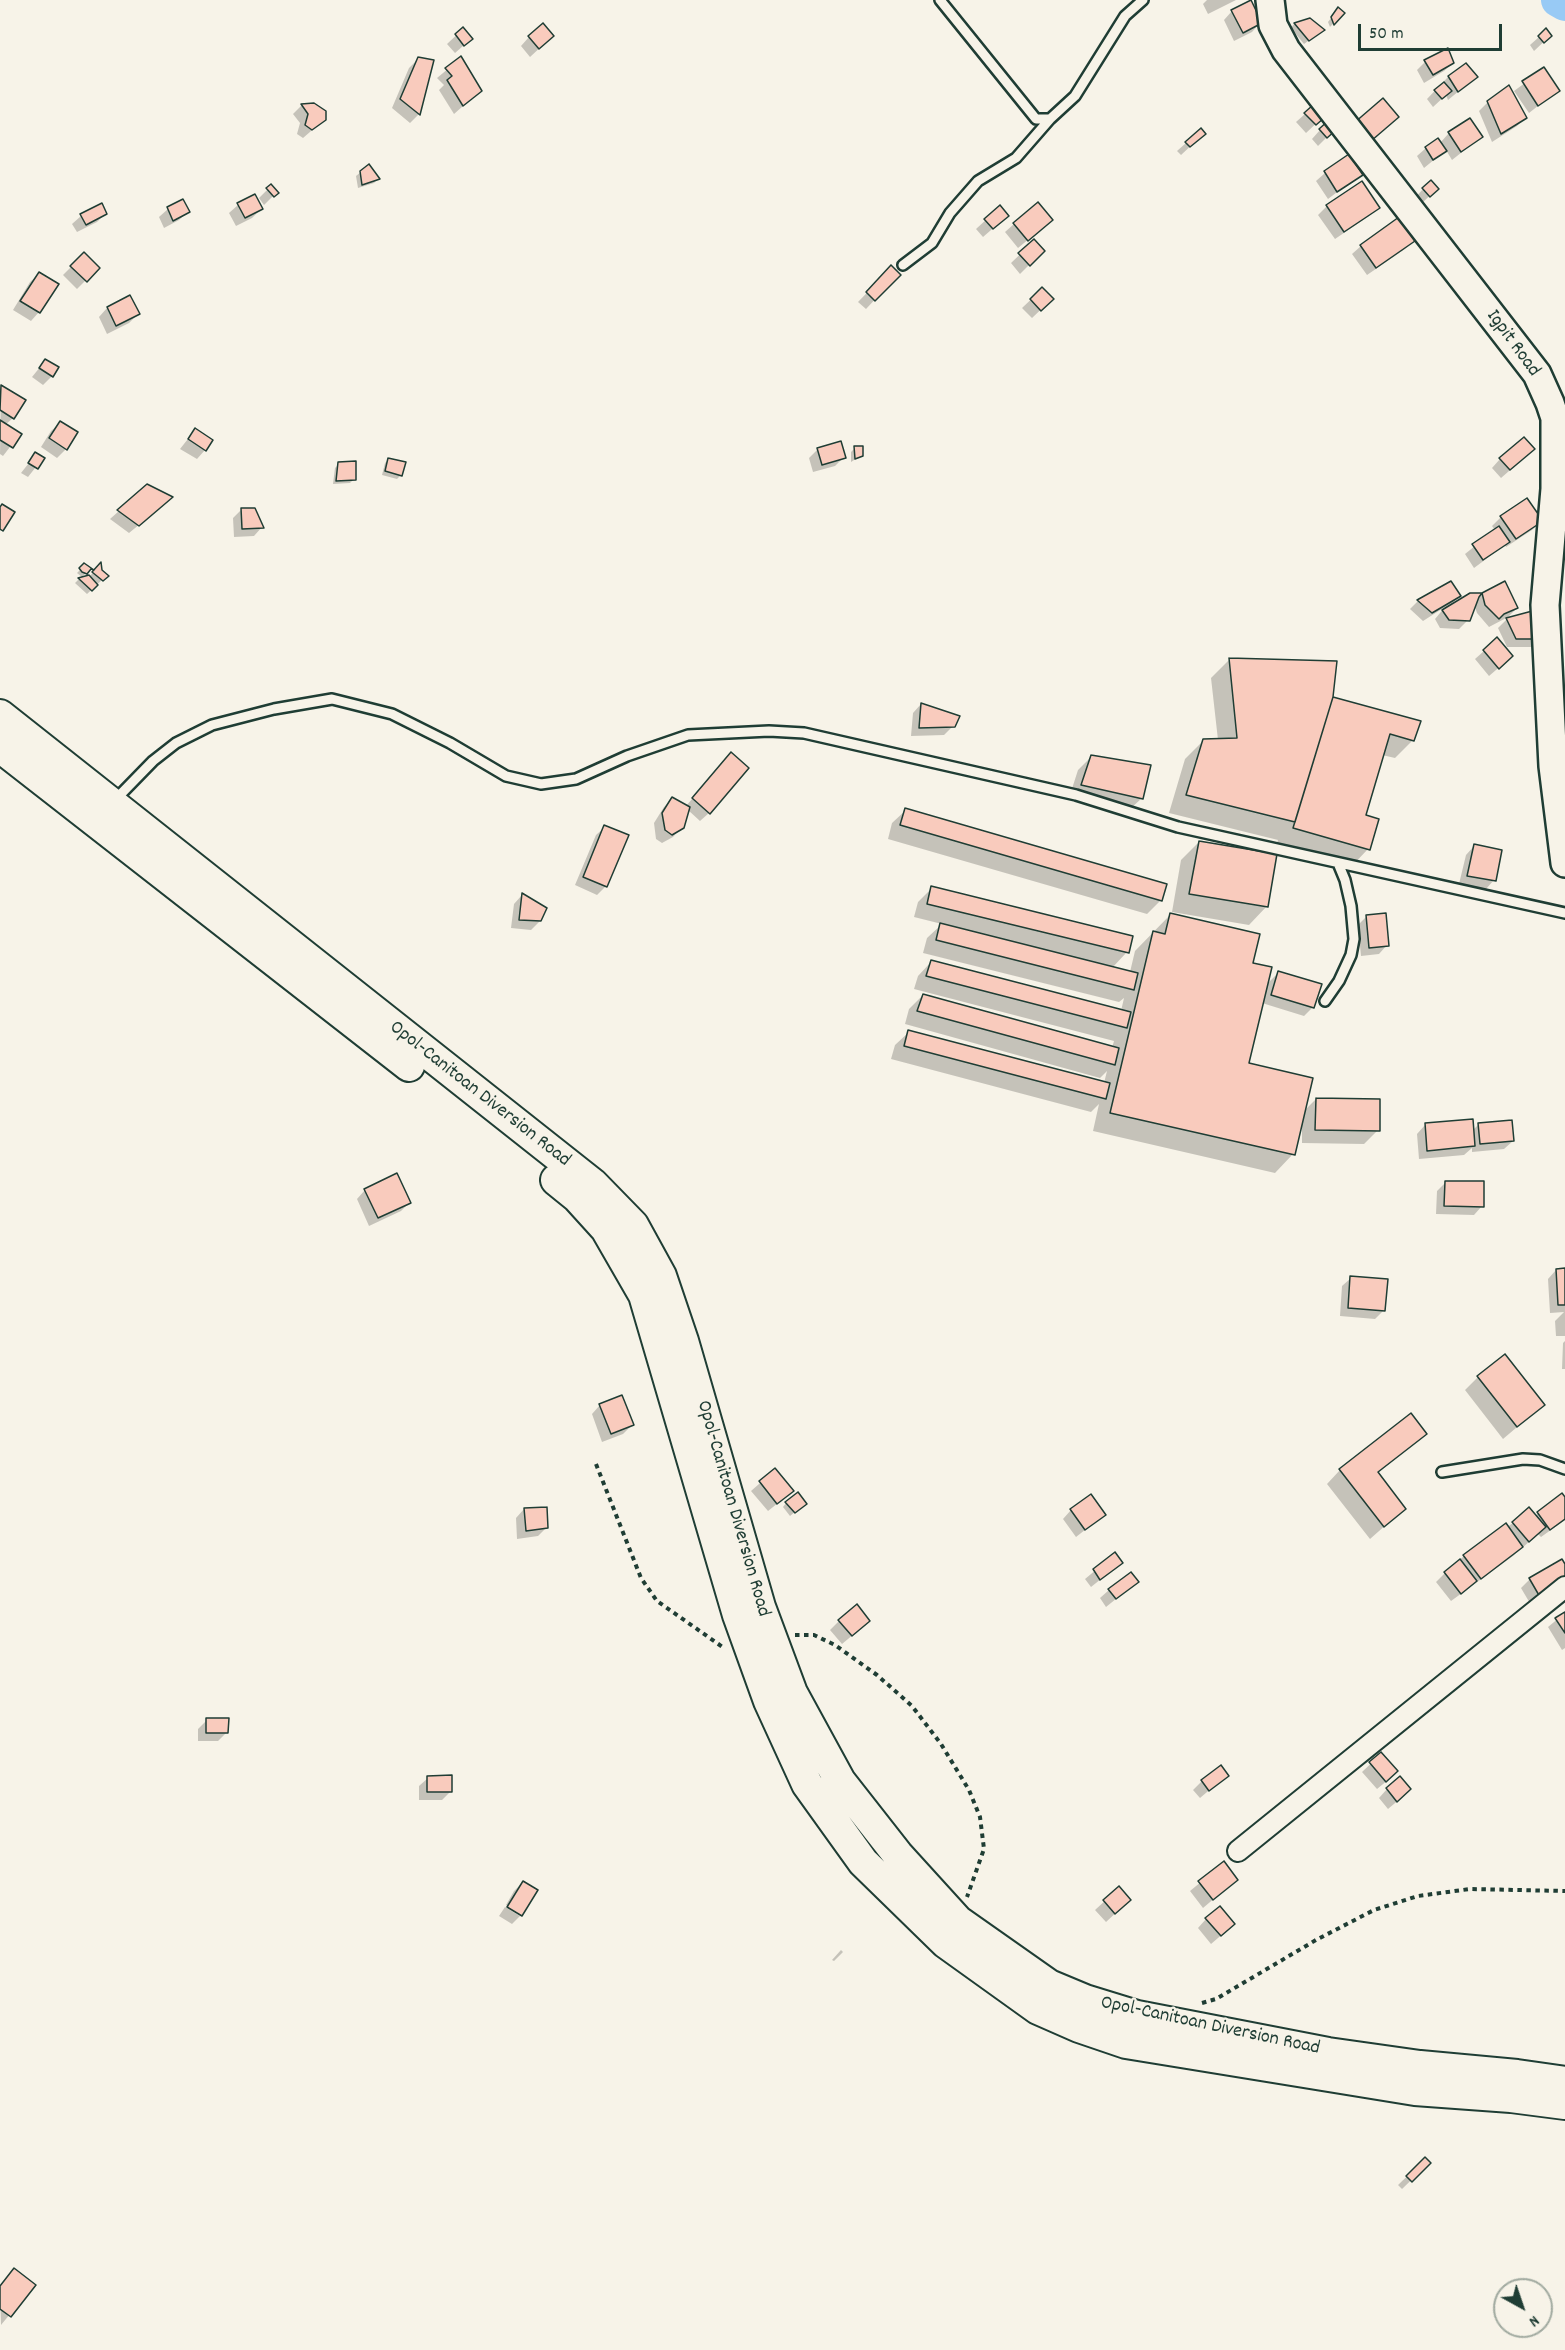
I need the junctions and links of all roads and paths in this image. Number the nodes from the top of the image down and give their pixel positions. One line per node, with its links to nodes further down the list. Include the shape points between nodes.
1 (940, 0): 4 (lane, via 1036,119)
2 (1143, 0): 4 (lane, via 1125,16 1075,96)
3 (1270, 0): 10 (street, Igpit Road, via 1272,25 1286,50 1537,375 1550,403 1555,418 1555,489 1545,605 1553,766)
4 (1050, 119): 5 (lane, via 1016,158 978,181 950,213 932,243)
5 (903, 265)
6 (0, 715): 8 (main road, Opol-Canitoan Diversion Road)
7 (0, 747): 17 (main road, Opol-Canitoan Diversion Road, via 577,1197 606,1229 644,1295 719,1553)
8 (112, 804): 9 (lane, via 153,761 176,743 212,725 332,699 392,714 506,776 541,784 576,778 688,735 769,731 804,734 1076,795 1178,827); 17 (main road, Opol-Canitoan Diversion Road, via 593,1184 633,1225 661,1276 683,1341 738,1537)
9 (1338, 863): 11 (lane); 12 (lane, via 1351,906 1354,939 1339,981)
10 (1565, 863)
11 (1565, 913)
12 (1325, 1000)
13 (596, 1464): 17 (path, via 641,1578 657,1601 735,1654)
14 (1565, 1469): 15 (lane, via 1523,1459)
15 (1442, 1472)
16 (1565, 1587): 18 (street)
17 (762, 1650): 20 (main road, Opol-Canitoan Diversion Road, via 792,1693 840,1781 898,1855); 20 (path, via 804,1634 835,1645 912,1706 941,1744 969,1790 980,1817 984,1849); 23 (main road, Opol-Canitoan Diversion Road, via 769,1701 807,1784 862,1862 946,1943 1038,2009 1126,2043 1415,2090)
18 (1238, 1851)
19 (1565, 1891): 21 (path, via 1470,1889 1418,1896 1374,1910 1216,1999)
20 (958, 1922): 22 (main road, Opol-Canitoan Diversion Road, via 1049,1985 1137,2016 1328,2053)
21 (1198, 2004)
22 (1565, 2082)
23 (1565, 2104)

